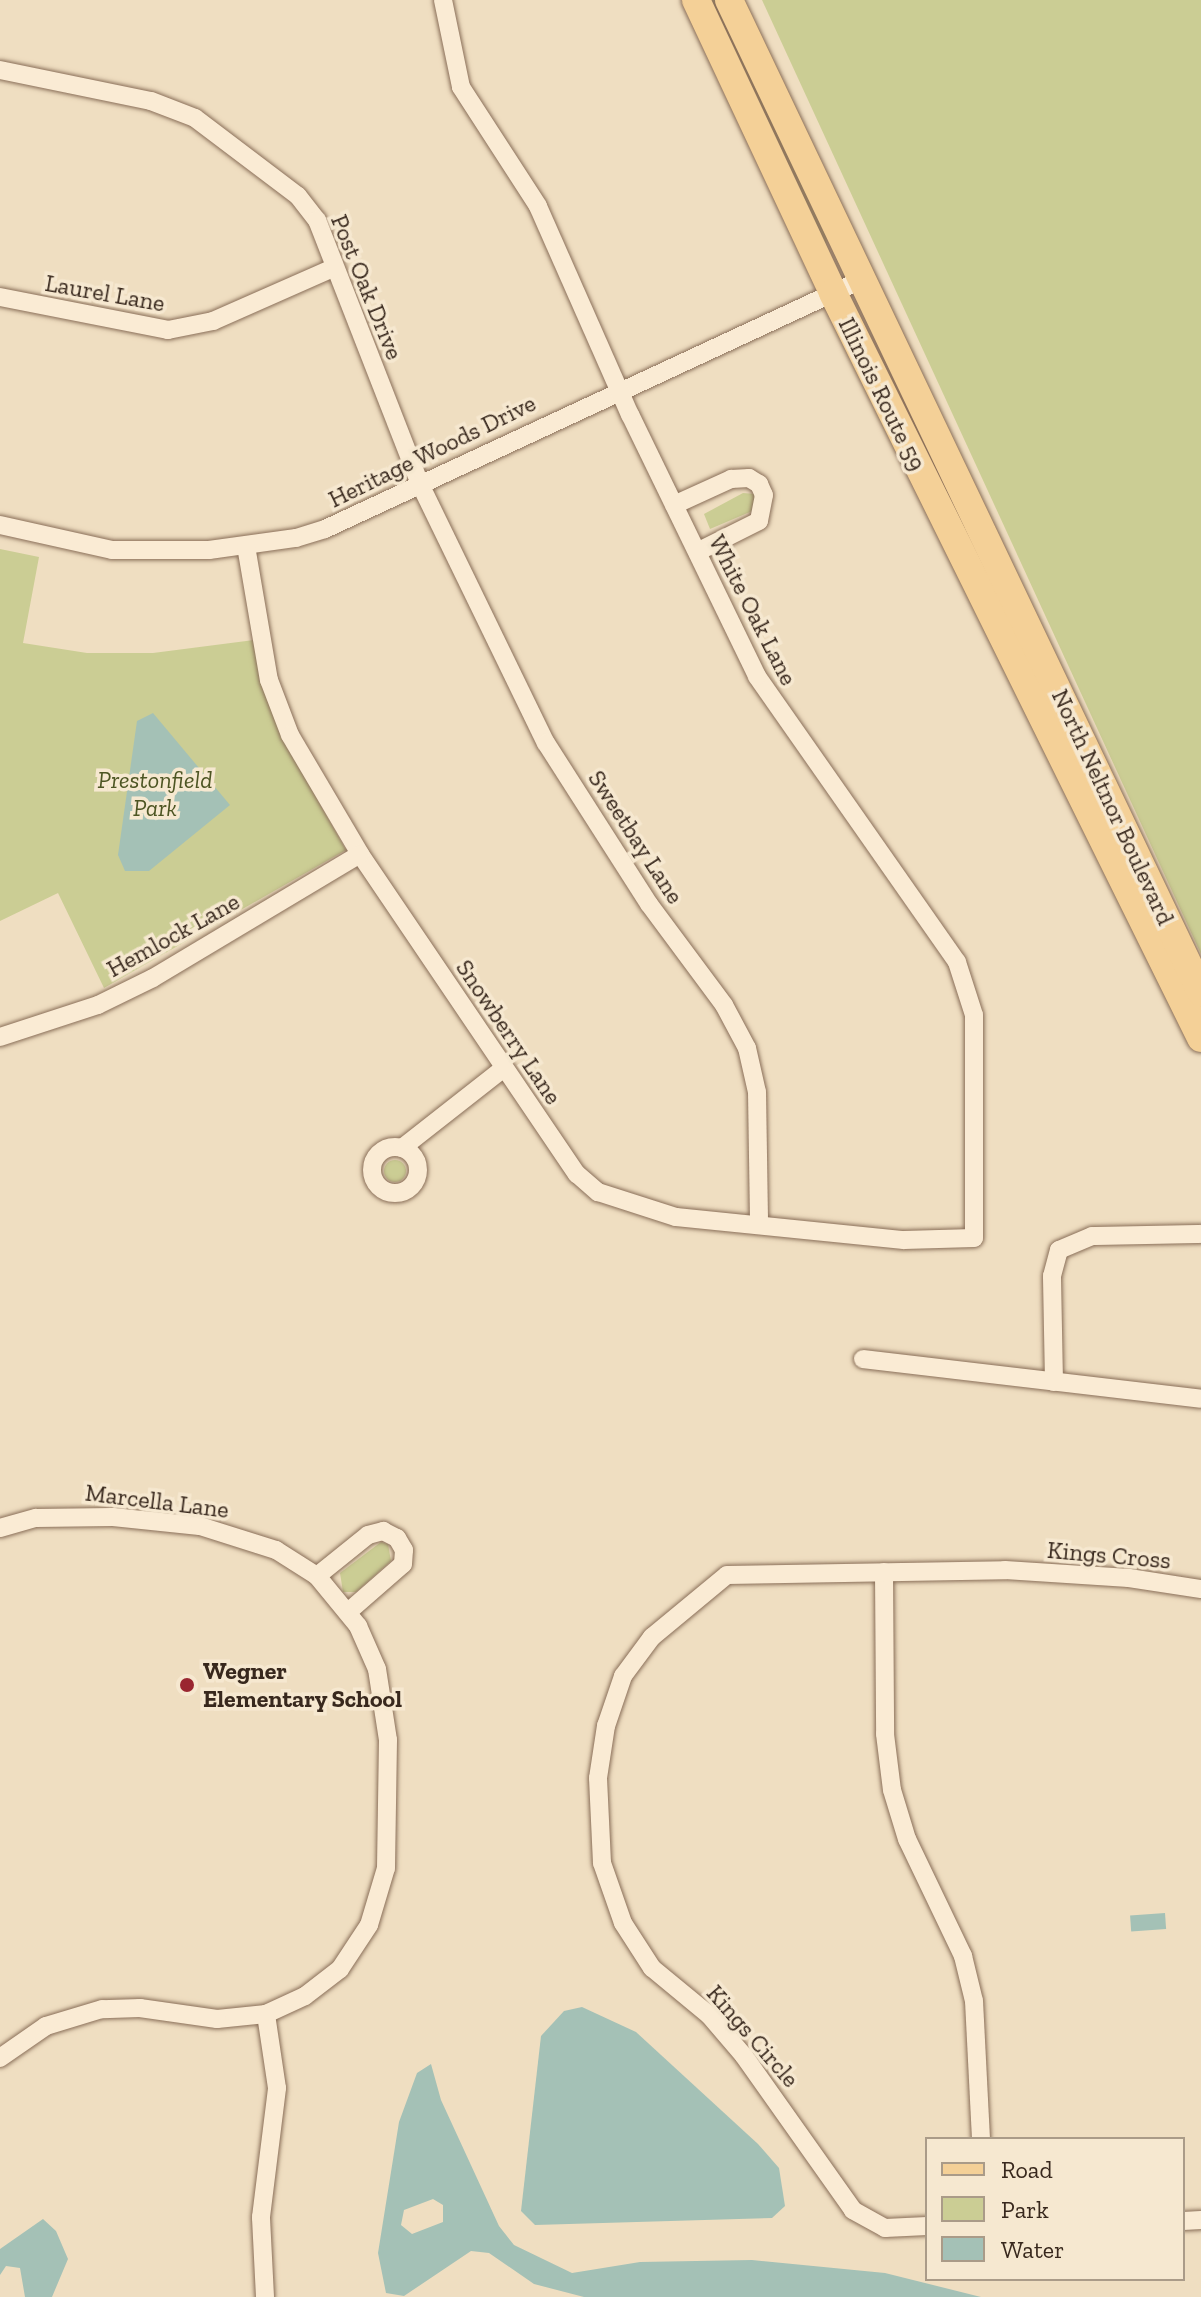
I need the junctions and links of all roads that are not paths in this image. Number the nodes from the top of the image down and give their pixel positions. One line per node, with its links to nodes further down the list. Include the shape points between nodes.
1 (443, 0): 9 (street, White Oak Lane, via 461,87 538,206)
2 (696, 0): 7 (main road, Illinois Route 59)
3 (729, 0): 6 (main road, Illinois Route 59)
4 (0, 70): 5 (street, Post Oak Drive, via 151,101 195,118 298,196 317,220)
5 (333, 268): 8 (street, Laurel Lane, via 213,321 168,330); 10 (street, Post Oak Drive)
6 (861, 280): 7 (street, Heritage Woods Drive); 15 (main road, Illinois Route 59)
7 (833, 293): 9 (street, Heritage Woods Drive); 16 (main road, Illinois Route 59)
8 (0, 297)
9 (619, 389): 10 (street, Heritage Woods Drive); 11 (street, White Oak Lane)
10 (420, 484): 13 (street, Heritage Woods Drive, via 325,529); 23 (street, Sweetbay Lane, via 546,743 741,1037 757,1092)
11 (674, 505): 14 (street, White Oak Lane); 14 (street, via 731,479 749,478 759,484 764,495 759,521)
12 (0, 525): 13 (street, Heritage Woods Drive, via 112,550)
13 (246, 546): 17 (street, Snowberry Lane, via 269,680 290,735)
14 (697, 552): 25 (street, White Oak Lane, via 775,709 957,962 974,1015)
15 (1026, 622): 18 (main road, North Neltnor Boulevard)
16 (1076, 784): 20 (main road, North Neltnor Boulevard)
17 (360, 854): 19 (street, Hemlock Lane, via 153,978 98,1005); 21 (street, Snowberry Lane)
18 (1201, 992)
19 (0, 1037)
20 (1201, 1038)
21 (504, 1068): 22 (street); 23 (street, Snowberry Lane, via 577,1174 598,1192 676,1217)
22 (402, 1148)
23 (759, 1225): 25 (street, Snowberry Lane, via 904,1240)
24 (1201, 1234): 27 (street, via 1092,1236 1059,1250 1052,1276)
25 (974, 1238)
26 (863, 1359): 27 (street)
27 (1054, 1382): 28 (street)
28 (1201, 1399)
29 (0, 1528): 32 (street, Marcella Lane, via 21,1520 75,1515 200,1526 276,1550)
30 (1013, 1570): 31 (street, Kings Circle); 33 (street, Kings Cross)
31 (884, 1572): 37 (street, via 885,1734 892,1790 907,1839 963,1956 974,2001); 38 (street, Kings Circle, via 727,1575 652,1637 623,1676 606,1726 598,1778 602,1863 623,1923 652,1968 709,2015 744,2056 853,2210 885,2228)
32 (317, 1576): 34 (street, Marcella Lane); 34 (street, via 368,1535 383,1531 397,1538 404,1550 403,1564)
33 (1201, 1589)
34 (348, 1612): 35 (street, Marcella Lane, via 377,1669 385,1703 386,1868 369,1925 340,1969 305,1996)
35 (266, 2014): 36 (street, Marcella Lane, via 217,2019 140,2008 102,2009 61,2019); 39 (street, via 277,2088 261,2217)
36 (3, 2049)
37 (981, 2137)
38 (925, 2226)
39 (265, 2297)

